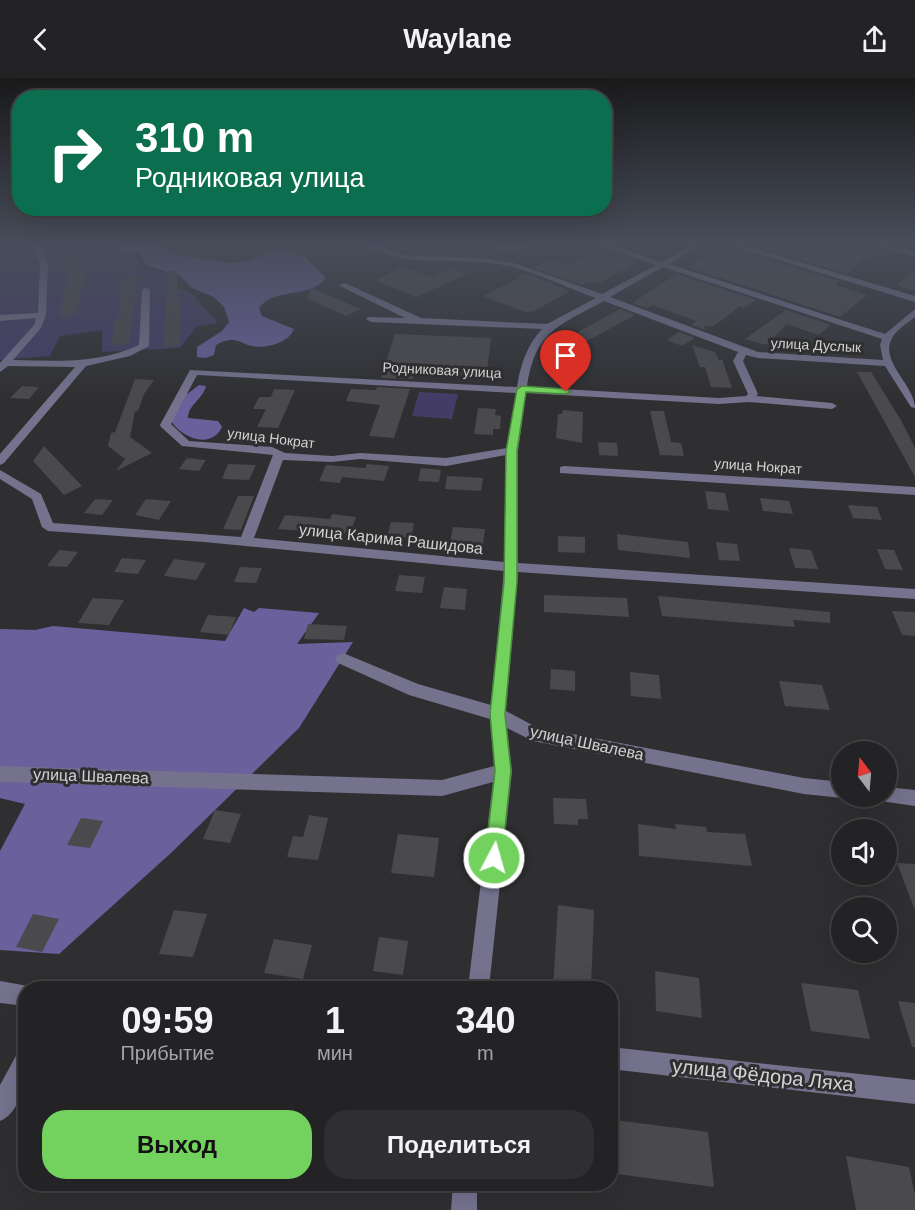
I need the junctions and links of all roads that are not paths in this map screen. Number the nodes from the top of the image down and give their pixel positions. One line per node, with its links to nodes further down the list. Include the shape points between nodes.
1 (43, 296): 8 (street)
2 (146, 296): 16 (street, via 144,346)
3 (365, 296): 11 (street)
4 (601, 296): 6 (street, улица Дуслык)
5 (757, 296): 13 (street)
6 (604, 297): 12 (street); 14 (street, улица Дуслык)
7 (915, 312): 13 (street)
8 (42, 315): 9 (street); 17 (street, via 38,326)
9 (0, 318)
10 (371, 319): 11 (street)
11 (419, 321): 12 (street)
12 (549, 327): 19 (street, via 530,352)
13 (887, 338): 15 (street)
14 (743, 351): 15 (street, улица Дуслык); 20 (street, via 738,361 753,394)
15 (888, 363): 21 (street)
16 (83, 364): 17 (street); 25 (street)
17 (4, 366)
18 (194, 372): 19 (street, Родниковая улица); 24 (street, улица Нократ, via 165,425 186,444 272,450)
19 (522, 389): 20 (street, Родниковая улица, via 719,401); 23 (street)
20 (749, 399): 22 (street, Родниковая улица)
21 (915, 405)
22 (832, 406)
23 (512, 451): 24 (street, улица Нократ, via 446,462); 30 (street)
24 (279, 454): 29 (street)
25 (0, 461)
26 (564, 470): 28 (street, улица Нократ)
27 (0, 474): 29 (street, улица Карима Рашидова, via 37,497 48,527)
28 (915, 490)
29 (246, 542): 30 (street, улица Карима Рашидова)
30 (509, 567): 31 (street, улица Карима Рашидова); 33 (street, via 511,582)
31 (915, 594)
32 (343, 660): 33 (street, улица Швалева, via 415,690)
33 (498, 714): 34 (street); 36 (street, улица Швалева, via 533,734)
34 (503, 771): 35 (street, улица Швалева, via 442,788); 39 (street)
35 (0, 774)
36 (831, 789)
37 (897, 796): 38 (street)
38 (915, 798)
39 (480, 981)
40 (0, 992): 41 (street)
41 (18, 993)
42 (618, 1060): 44 (street, улица Фёдора Ляха)
43 (18, 1075): 45 (street)
44 (915, 1092)
45 (0, 1109)
46 (465, 1191): 47 (street)
47 (464, 1210)

